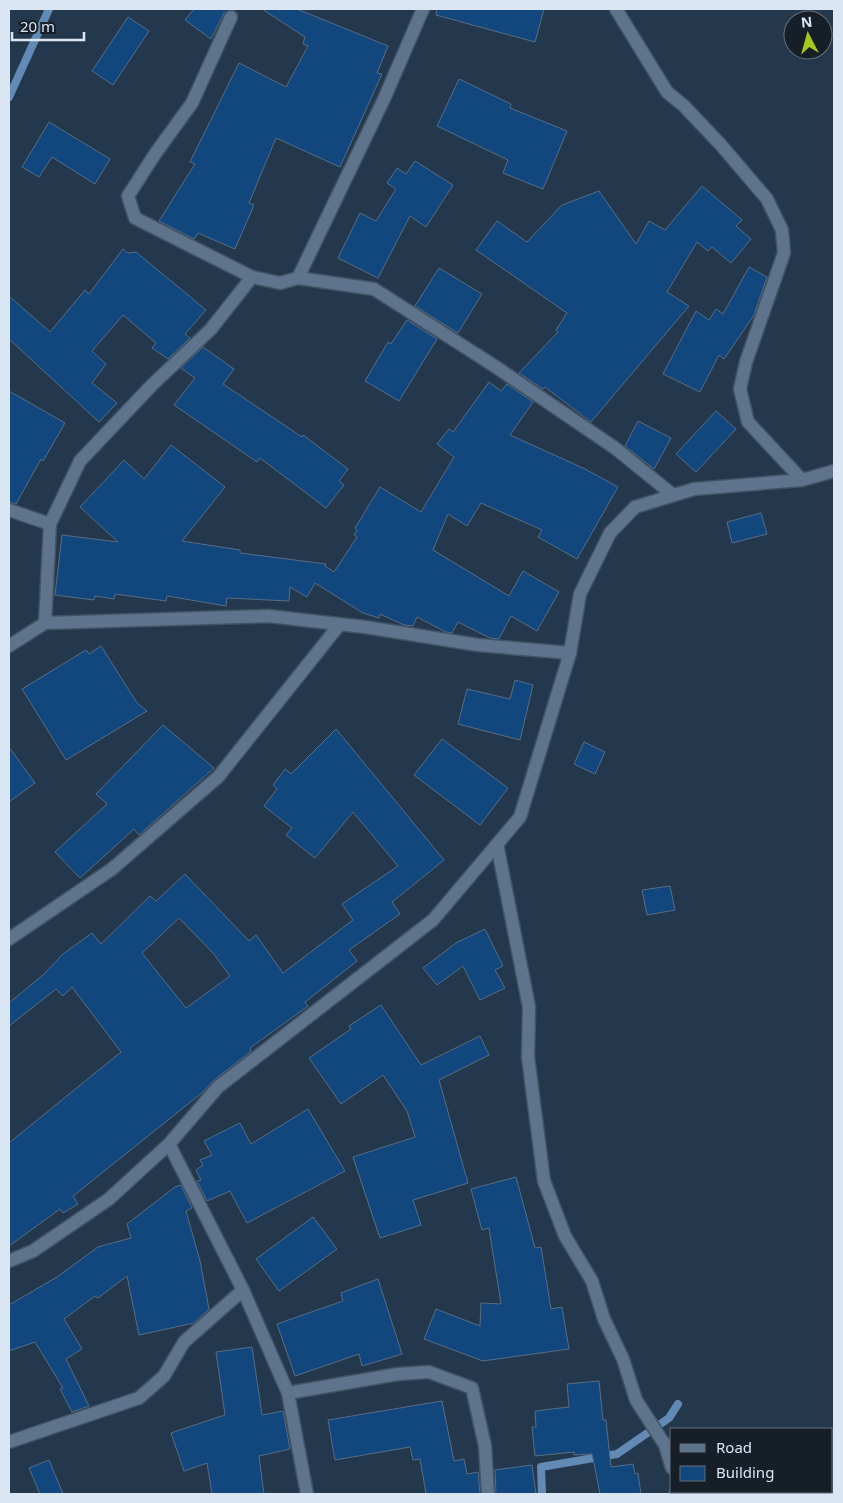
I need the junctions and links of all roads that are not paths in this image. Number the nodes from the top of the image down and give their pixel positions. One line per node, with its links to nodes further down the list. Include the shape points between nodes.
1 (422, 9): 5 (street, via 384,99)
2 (616, 9): 7 (street, via 667,92 721,145 767,199 782,230 784,253 746,362 740,389 748,422)
3 (231, 17): 4 (street, via 192,103 128,196 135,218)
4 (252, 277): 5 (street, via 280,283); 10 (street, via 211,329 80,461)
5 (298, 278): 8 (street, via 374,289 504,372 614,448)
6 (834, 471): 7 (street)
7 (802, 480): 8 (street, via 694,490)
8 (673, 495): 14 (street, via 635,506 610,533 580,594)
9 (9, 510): 10 (street)
10 (50, 524): 11 (street)
11 (45, 622): 12 (street, via 268,616); 13 (street)
12 (340, 624): 14 (street, via 478,645); 16 (street, via 218,776 112,868)
13 (9, 646)
14 (570, 654): 15 (street, via 520,817)
15 (498, 844): 17 (street, via 433,920 218,1087); 22 (street, via 529,1007 528,1057 544,1181 565,1236 592,1281 636,1400 665,1445)
16 (9, 939)
17 (169, 1144): 18 (street, via 109,1199 33,1251); 19 (street)
18 (9, 1261)
19 (243, 1290): 20 (street); 21 (street, via 184,1342 164,1376 139,1398)
20 (288, 1392): 23 (street); 24 (street, via 429,1372 472,1388 485,1446)
21 (9, 1442)
22 (670, 1461)
23 (307, 1494)
24 (488, 1494)

